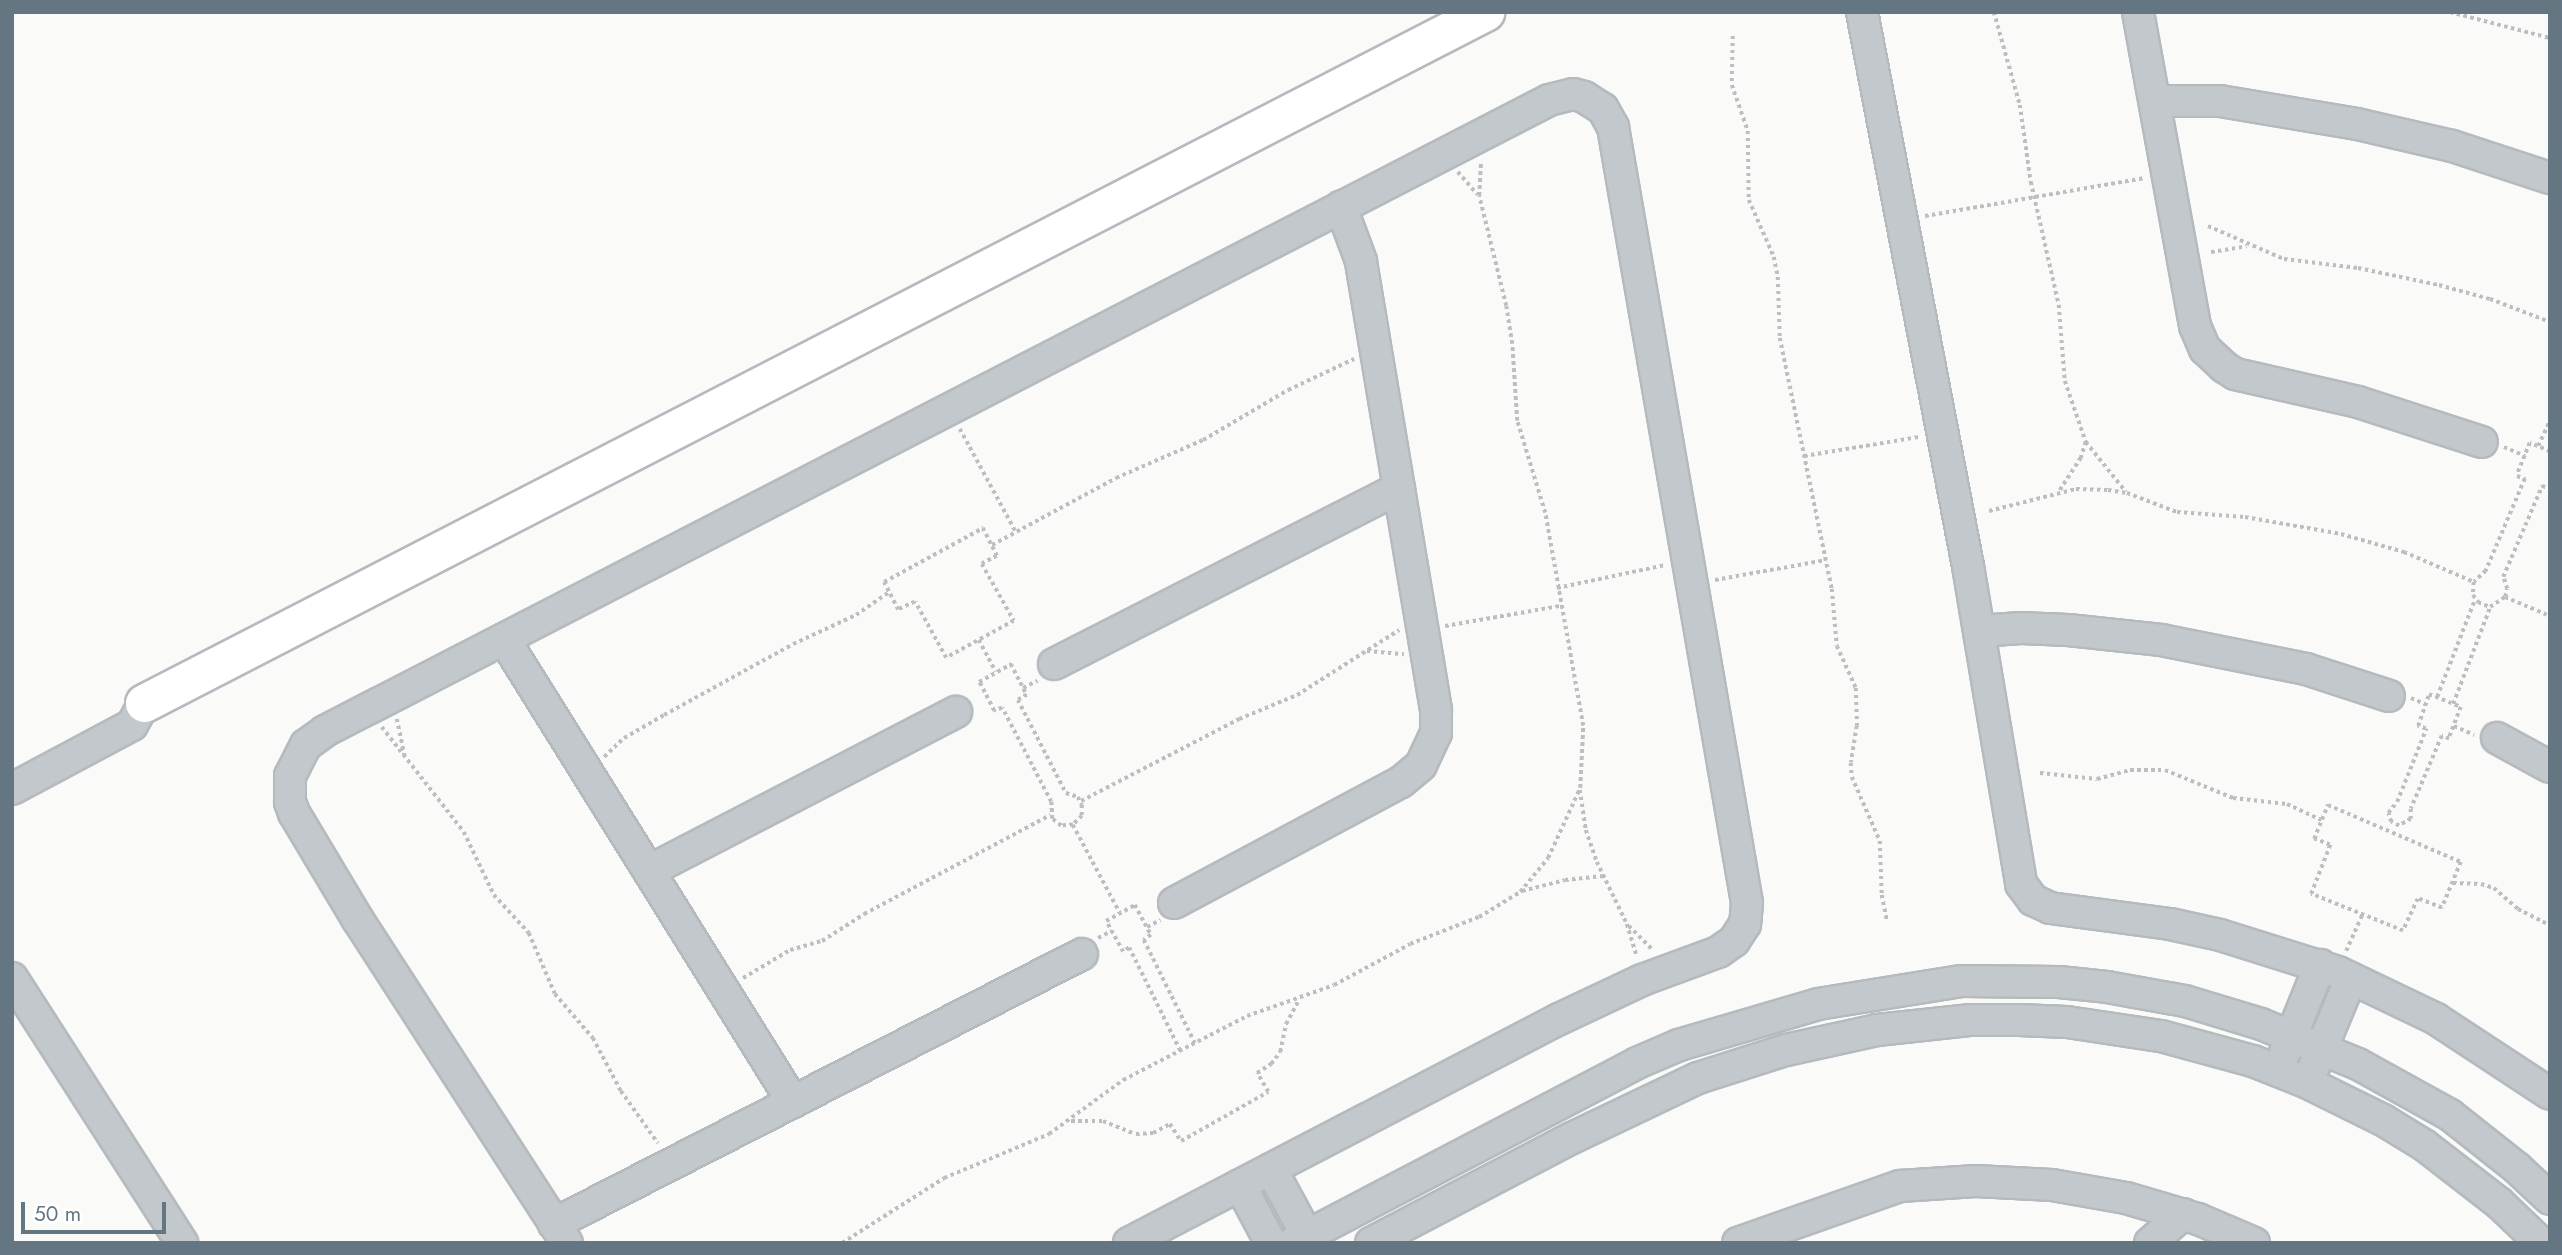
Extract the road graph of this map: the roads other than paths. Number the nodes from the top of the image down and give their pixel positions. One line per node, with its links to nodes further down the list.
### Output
1 (1485, 12): 13 (main road)
2 (1863, 12): 9 (street)
3 (2138, 12): 4 (street)
4 (2155, 101): 5 (street); 7 (street)
5 (2550, 178)
6 (1340, 207): 8 (street); 10 (street); 29 (street)
7 (2482, 442)
8 (1399, 488): 11 (street); 19 (street)
9 (1979, 631): 12 (street); 21 (street)
10 (504, 639): 18 (street); 33 (street)
11 (1054, 663)
12 (2389, 696)
13 (144, 703): 17 (street)
14 (956, 712): 18 (street)
15 (2497, 738): 16 (street)
16 (2550, 767)
17 (12, 789)
18 (649, 871): 28 (street)
19 (1174, 904)
20 (1082, 954): 28 (street)
21 (2336, 971): 23 (street); 24 (street); 27 (street)
22 (12, 978): 35 (street)
23 (2291, 1036): 24 (street); 25 (street); 34 (street)
24 (2322, 1048): 26 (street); 31 (street)
25 (2277, 1071): 26 (street); 38 (street)
26 (2308, 1083): 42 (street)
27 (2550, 1094)
28 (793, 1102): 33 (street)
29 (1271, 1169): 30 (street); 34 (street)
30 (1240, 1185): 36 (street); 37 (street)
31 (2550, 1199)
32 (2183, 1214): 39 (street); 40 (street); 41 (street)
33 (561, 1233)
34 (1304, 1240)
35 (182, 1243)
36 (1129, 1243)
37 (1271, 1243)
38 (1371, 1243)
39 (1738, 1243)
40 (2150, 1243)
41 (2254, 1243)
42 (2542, 1243)

